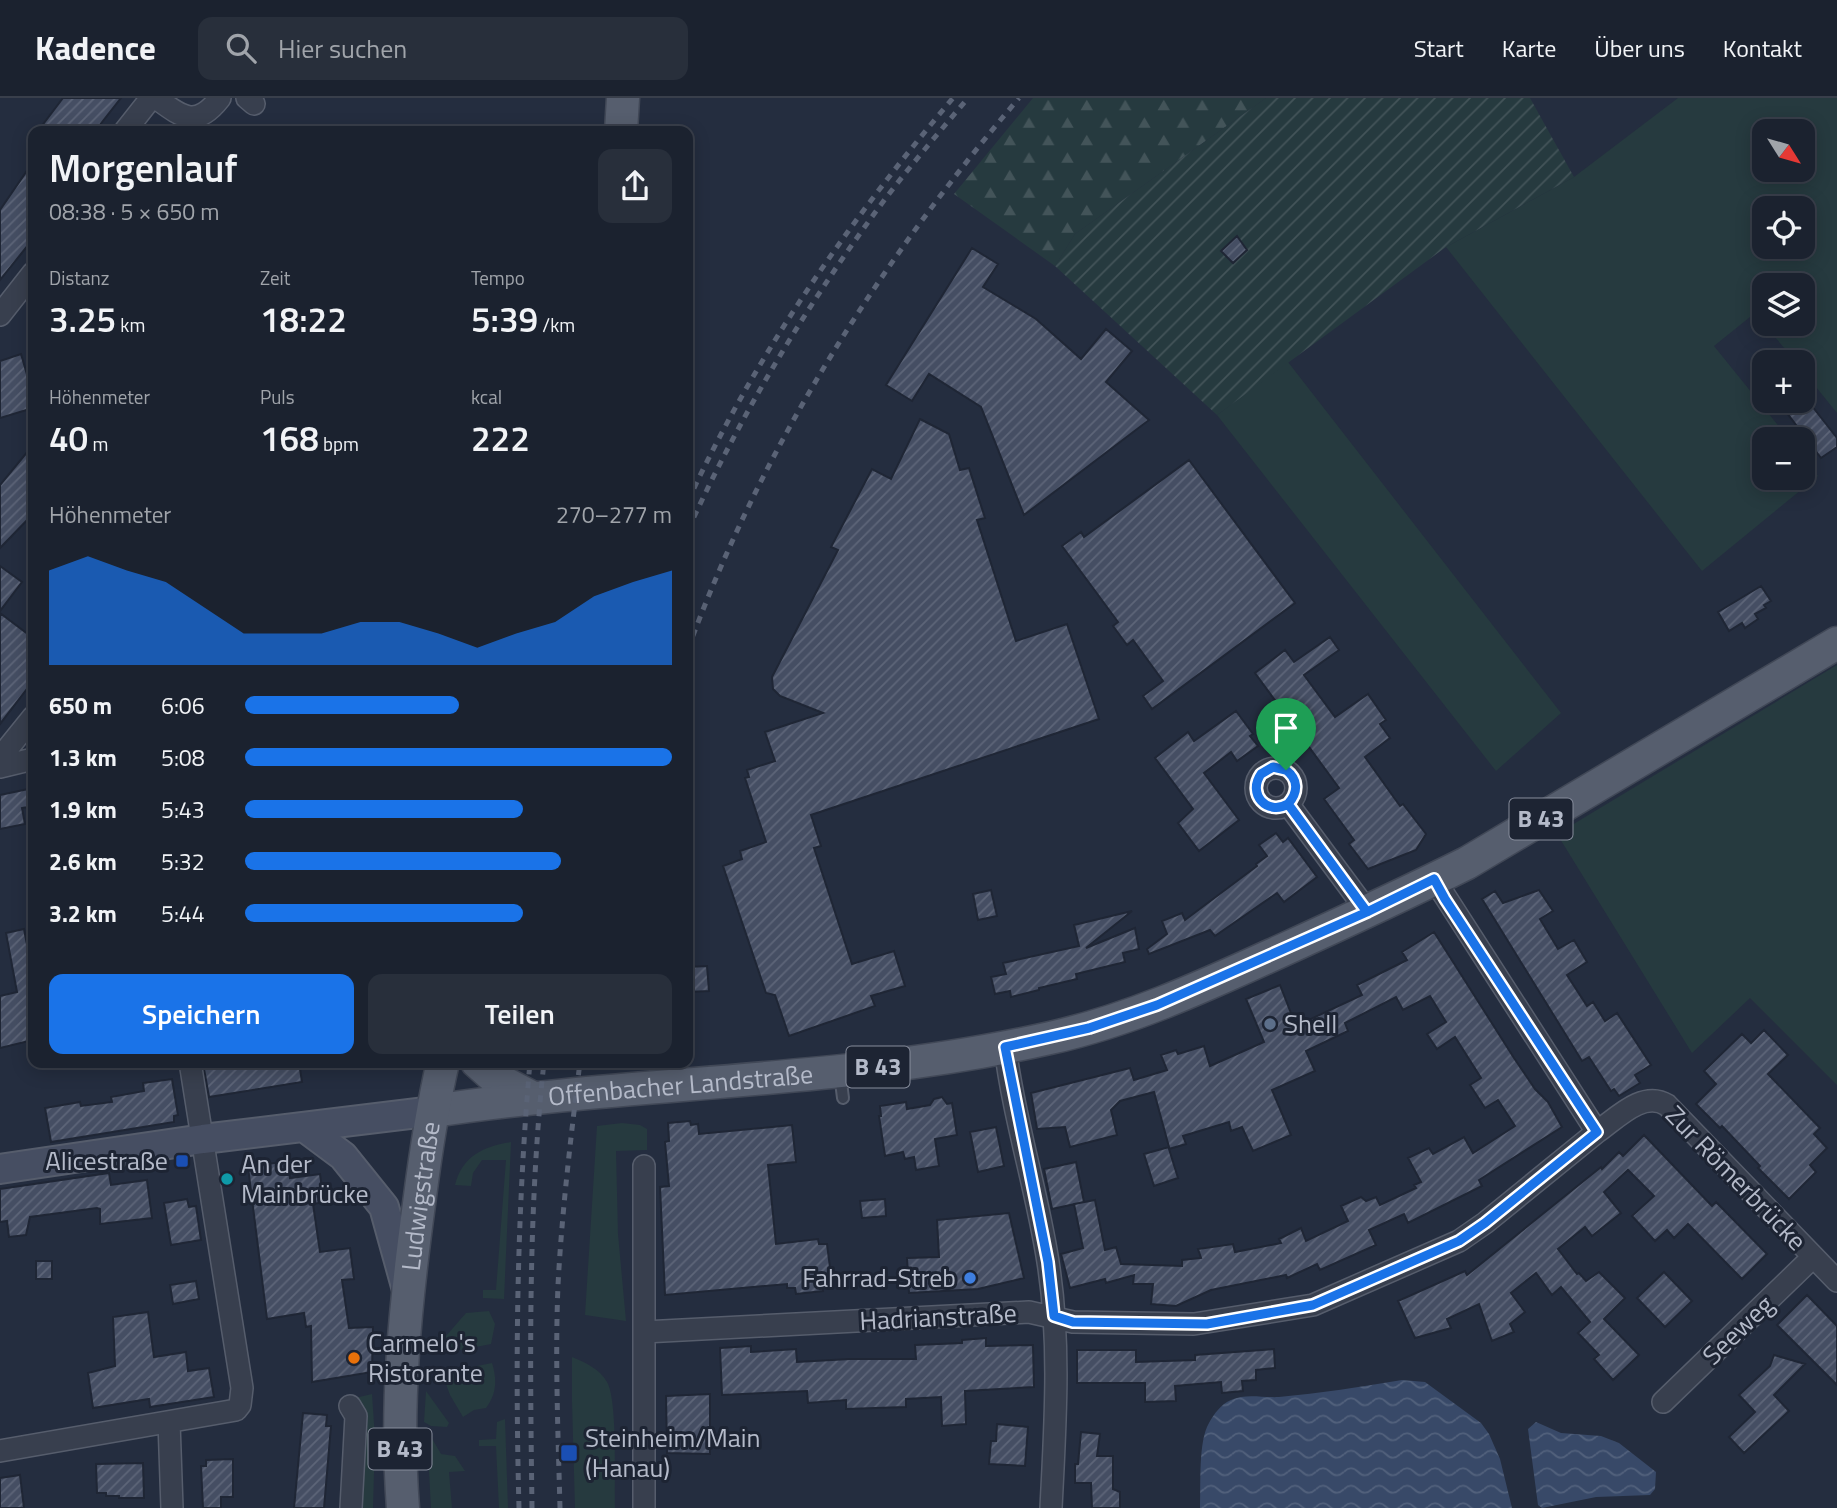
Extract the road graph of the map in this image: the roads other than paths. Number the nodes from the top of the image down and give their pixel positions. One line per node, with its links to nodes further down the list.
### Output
1 (153, 98): 2 (street); 4 (street)
2 (220, 98)
3 (623, 98): 5 (main road)
4 (129, 126)
5 (621, 126)
6 (28, 279): 7 (street)
7 (0, 315)
8 (1837, 643): 14 (main road, Offenbacher Landstraße / B 43)
9 (28, 723): 10 (street)
10 (0, 758)
11 (28, 760): 12 (street)
12 (0, 767)
13 (1288, 804): 15 (street)
14 (1434, 879): 15 (main road, Offenbacher Landstraße / B 43); 23 (street)
15 (1367, 912): 16 (main road, Offenbacher Landstraße / B 43)
16 (1005, 1047): 20 (main road, Offenbacher Landstraße / B 43); 30 (street)
17 (191, 1068): 24 (street)
18 (442, 1068): 21 (main road)
19 (484, 1068): 20 (main road)
20 (533, 1098): 21 (main road, Offenbacher Landstraße / B 43)
21 (434, 1111): 22 (main road, Ludwigstraße); 29 (main road, Ludwigstraße / B 43)
22 (304, 1127): 24 (main road, Ludwigstraße); 29 (main road)
23 (1597, 1132): 27 (street, Zur Römerbrücke); 30 (street, Hadrianstraße)
24 (203, 1139): 26 (main road, Ludwigstraße); 34 (street)
25 (644, 1166): 31 (street)
26 (0, 1169)
27 (1814, 1257): 28 (street, Zur Römerbrücke); 32 (street, Seeweg)
28 (1837, 1281)
29 (407, 1290): 38 (main road, Ludwigstraße / B 43)
30 (1054, 1316): 31 (street, Hadrianstraße); 40 (street)
31 (644, 1332): 39 (street)
32 (1662, 1402)
33 (350, 1406): 37 (street)
34 (169, 1422): 35 (street); 36 (street)
35 (0, 1451)
36 (172, 1508)
37 (351, 1508)
38 (403, 1508)
39 (644, 1508)
40 (1051, 1508)

